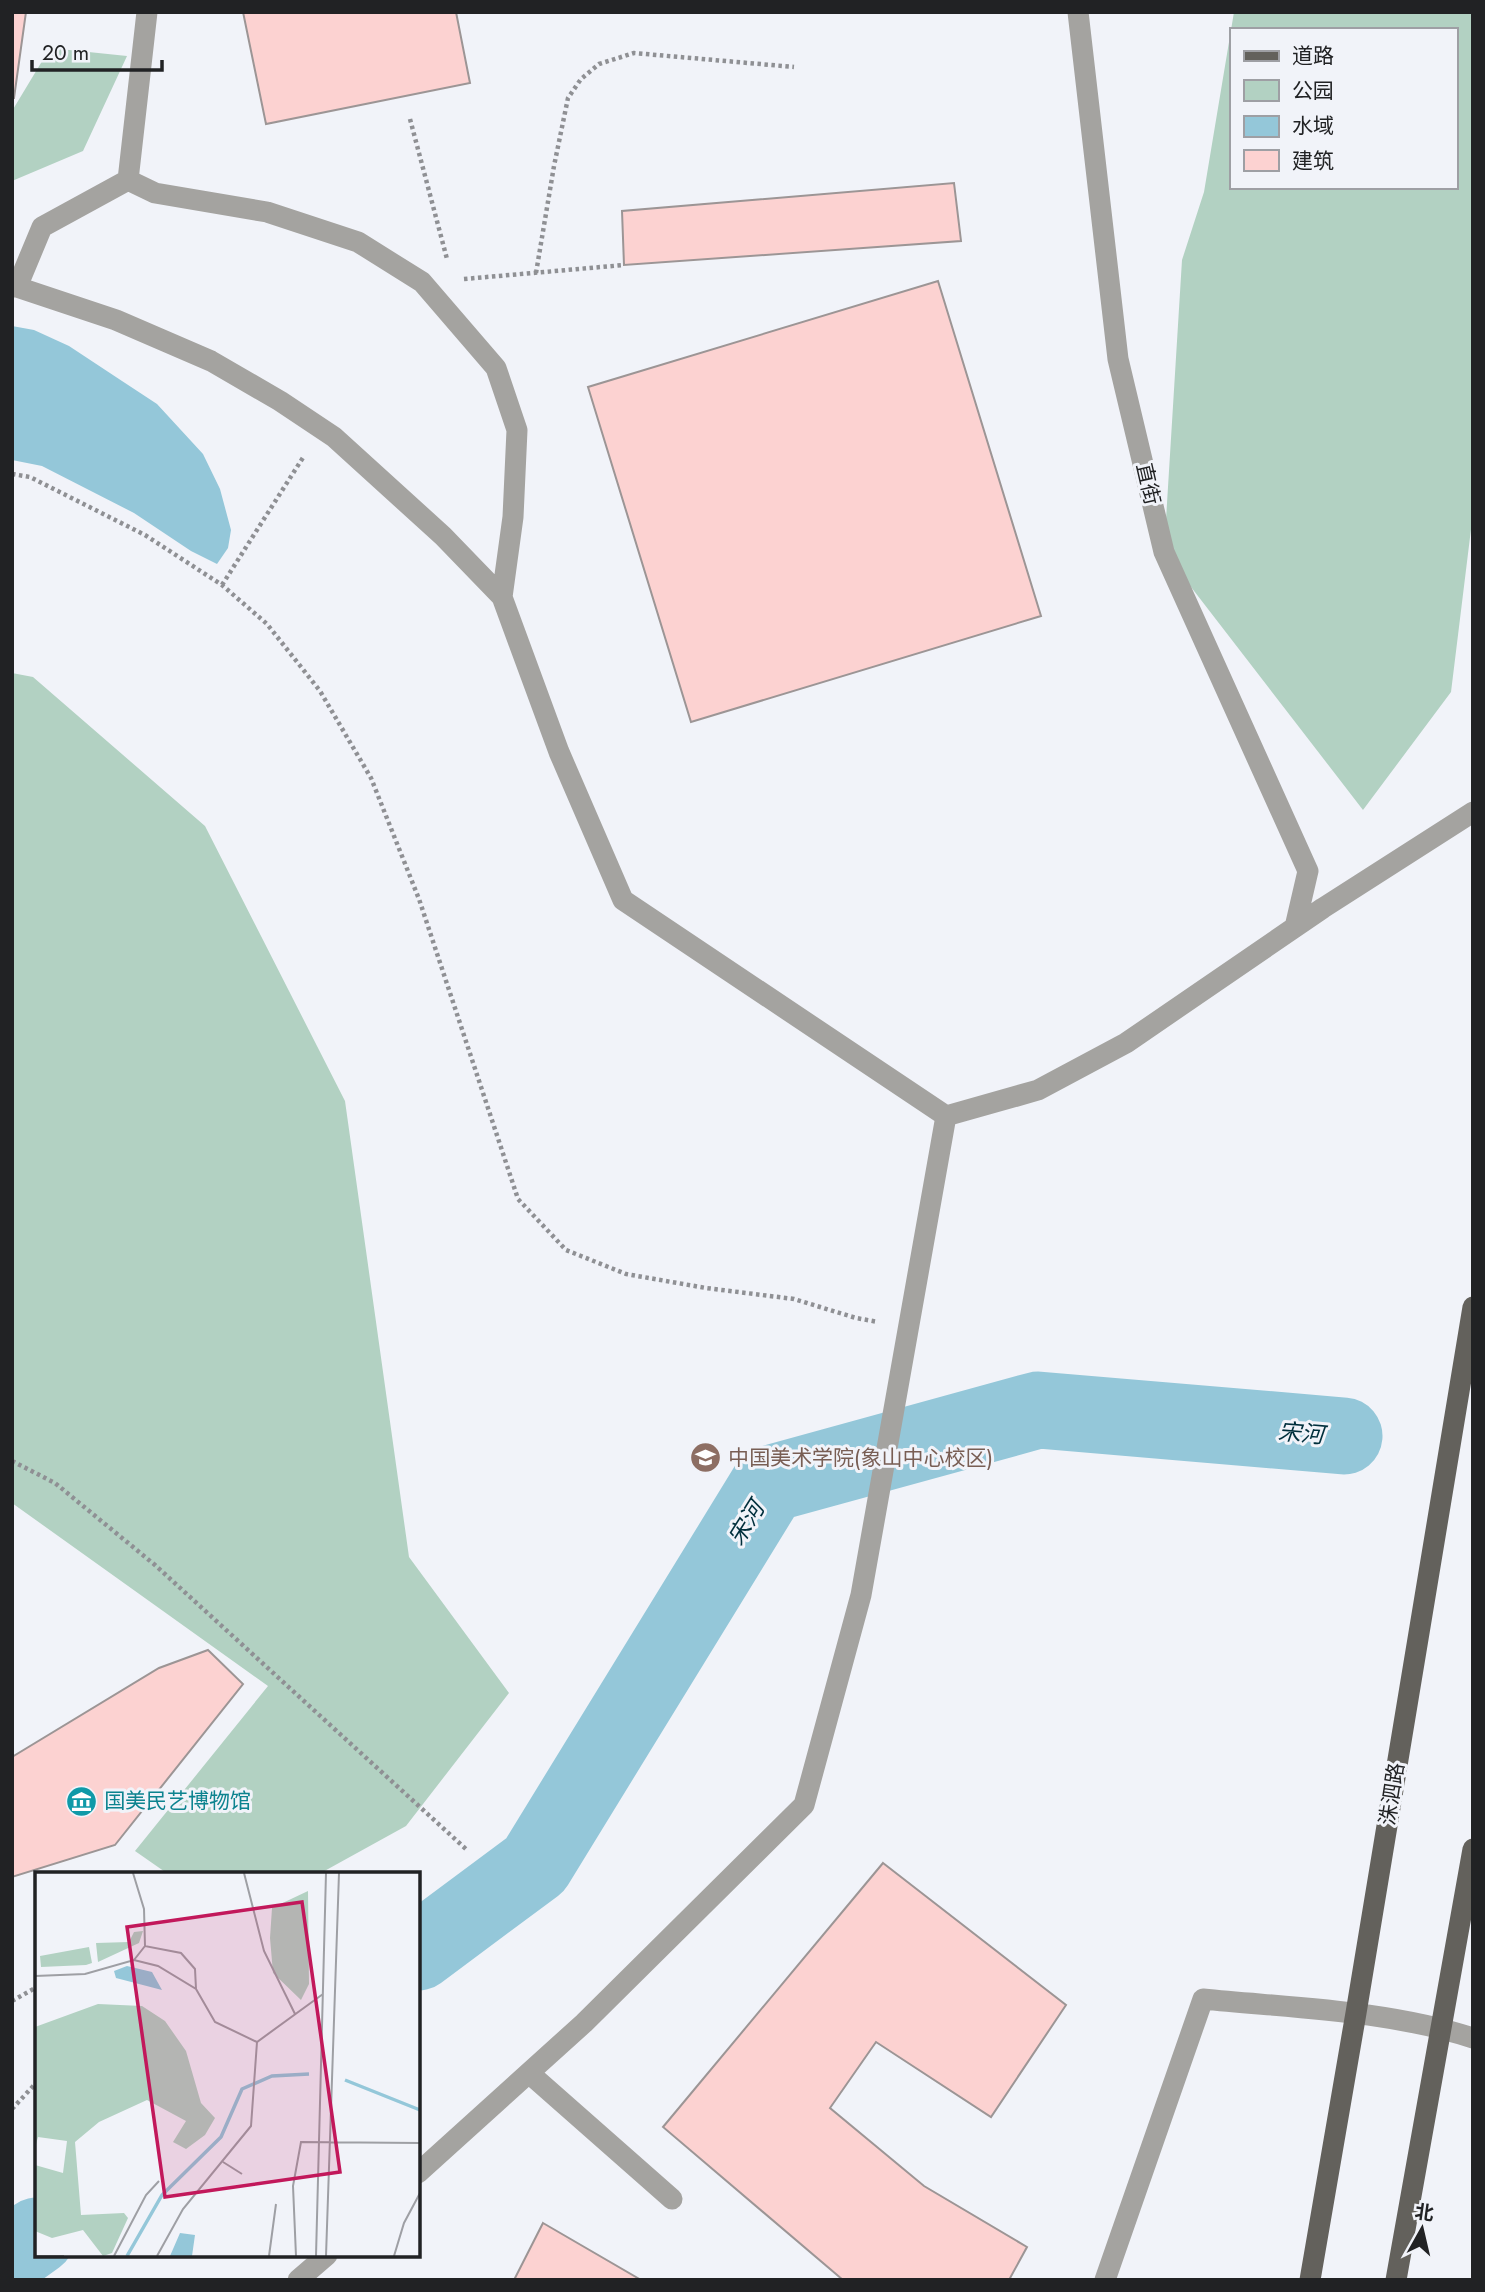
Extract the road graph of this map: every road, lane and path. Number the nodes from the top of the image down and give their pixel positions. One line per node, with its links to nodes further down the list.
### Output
1 (147, 12): 5 (street)
2 (1078, 12): 16 (street, 直街)
3 (794, 67): 7 (path)
4 (410, 119): 8 (path)
5 (128, 180): 9 (street); 10 (street)
6 (624, 265): 7 (path)
7 (536, 273): 8 (path)
8 (452, 280): 9 (path)
9 (422, 282): 14 (street)
10 (15, 287): 11 (street)
11 (321, 428): 13 (path); 14 (street)
12 (12, 474): 13 (path)
13 (222, 585): 19 (path)
14 (502, 597): 17 (street)
15 (1473, 812): 16 (street)
16 (1295, 927): 17 (street)
17 (946, 1116): 19 (street)
18 (1473, 1307): 25 (main road, 洙泗路)
19 (908, 1327): 28 (street)
20 (12, 1461): 21 (path)
21 (467, 1850)
22 (1473, 1850): 26 (main road)
23 (35, 1988): 24 (path)
24 (12, 2001)
25 (1356, 2013): 26 (street); 35 (street); 36 (main road, 洙泗路)
26 (1441, 2027): 27 (street); 37 (main road)
27 (1473, 2038)
28 (528, 2073): 31 (street); 32 (street)
29 (35, 2084): 30 (path)
30 (12, 2109)
31 (420, 2170)
32 (672, 2199)
33 (325, 2257): 34 (street)
34 (298, 2280)
35 (1105, 2280)
36 (1310, 2280)
37 (1396, 2280)

